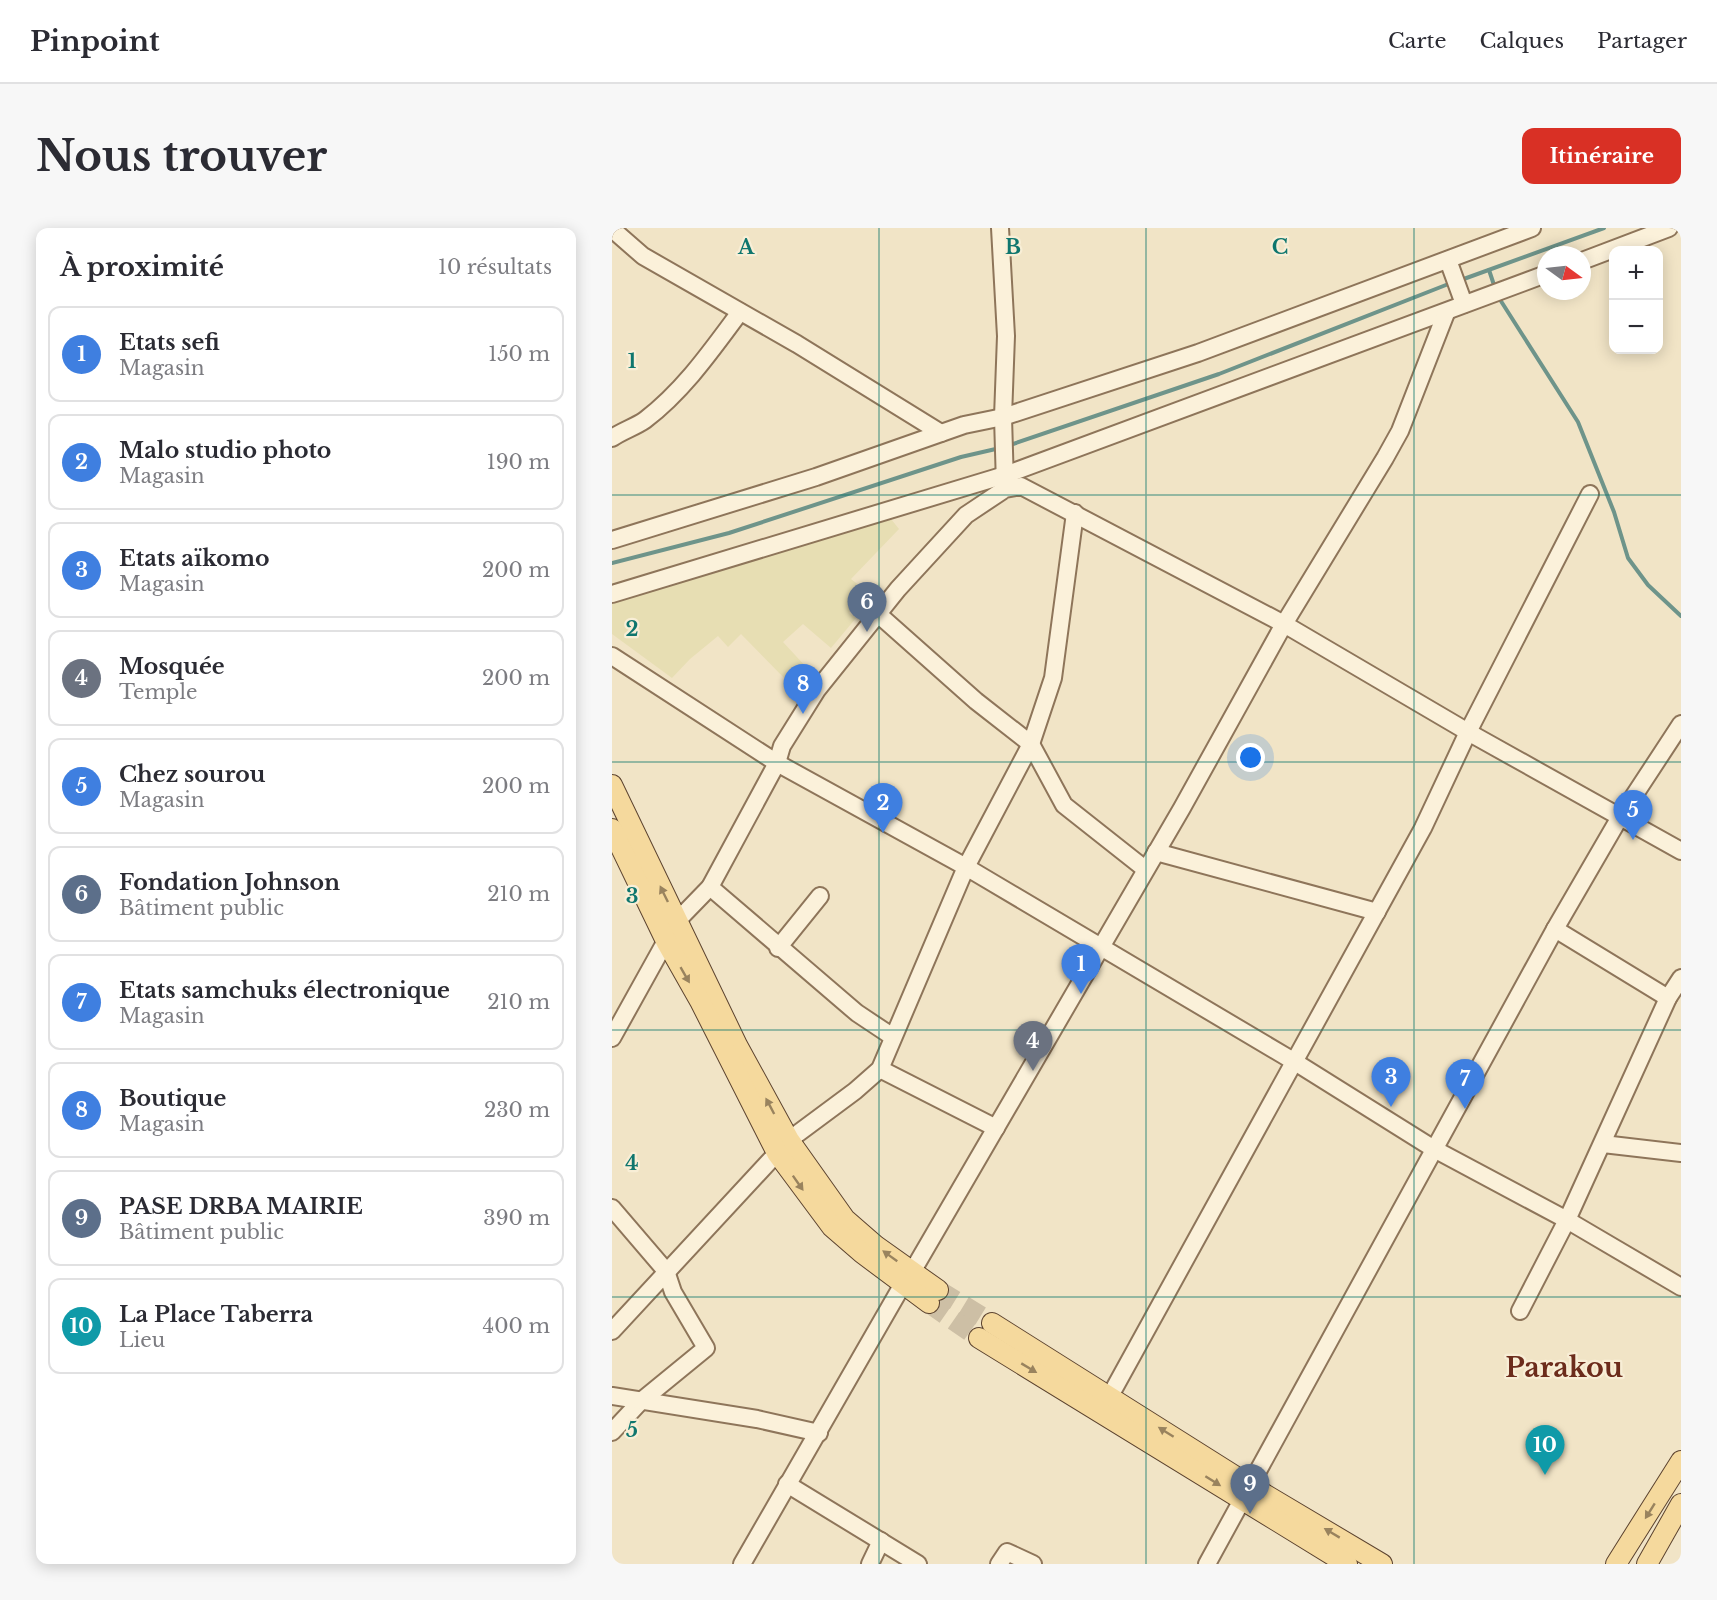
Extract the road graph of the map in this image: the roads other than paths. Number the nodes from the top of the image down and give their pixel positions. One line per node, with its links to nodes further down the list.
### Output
1 (1000, 228): 11 (street)
2 (1532, 228): 6 (street)
3 (1669, 228): 5 (street)
4 (612, 229): 9 (street)
5 (1591, 258)
6 (1450, 267): 8 (street); 11 (street)
7 (1537, 278): 8 (street)
8 (1462, 299): 10 (street)
9 (740, 312): 12 (street); 13 (street)
10 (1446, 313): 14 (street); 20 (street)
11 (1003, 417): 12 (street); 14 (street)
12 (941, 433): 17 (street)
13 (612, 438)
14 (1005, 474): 16 (street); 18 (street); 19 (street)
15 (1590, 494): 23 (street)
16 (1075, 513): 20 (street); 24 (street)
17 (612, 540)
18 (612, 594)
19 (878, 614): 24 (street); 25 (street)
20 (1284, 624): 23 (street); 30 (street)
21 (612, 656): 25 (street)
22 (1681, 724): 27 (street)
23 (1468, 732): 27 (street); 35 (street)
24 (1031, 744): 31 (street); 32 (street)
25 (777, 763): 31 (street); 33 (street)
26 (612, 785): 36 (main road, one-way to 26)
27 (1620, 818): 29 (street); 37 (street)
28 (612, 829): 38 (main road)
29 (1681, 851)
30 (1156, 852): 32 (street); 35 (street)
31 (966, 867): 39 (street); 43 (street)
32 (1145, 869): 39 (street)
33 (710, 887): 36 (street); 40 (street)
34 (820, 896): 40 (street)
35 (1377, 912): 45 (street)
36 (677, 921): 38 (street); 49 (main road, one-way to 36)
37 (1555, 929): 42 (street); 50 (street)
38 (666, 941): 44 (street); 49 (main road, one-way to 49)
39 (1102, 947): 45 (street); 47 (street)
40 (778, 948): 43 (street)
41 (1681, 978): 42 (street)
42 (1668, 998): 48 (street)
43 (892, 1037): 46 (street)
44 (612, 1038)
45 (1295, 1062): 50 (street); 61 (street)
46 (880, 1069): 47 (street); 49 (street)
47 (996, 1128): 55 (street)
48 (1603, 1144): 51 (street); 53 (street)
49 (783, 1147): 54 (street); 55 (main road)
50 (1434, 1149): 53 (street); 67 (street)
51 (1681, 1153)
52 (612, 1208): 54 (street)
53 (1567, 1221): 56 (street); 58 (street)
54 (666, 1271): 59 (street); 62 (street)
55 (907, 1278): 57 (main road); 64 (street)
56 (1681, 1287)
57 (934, 1297)
58 (1520, 1311)
59 (612, 1331)
60 (612, 1396): 62 (street)
61 (1110, 1396): 67 (main road, one-way to 61); 67 (main road, one-way to 67)
62 (640, 1402): 63 (street); 64 (street)
63 (612, 1432)
64 (819, 1433): 66 (street)
65 (1681, 1461): 78 (main road, one-way to 78)
66 (787, 1484): 69 (street); 70 (street)
67 (1245, 1492): 75 (street); 76 (main road); 77 (main road, one-way to 67)
68 (1681, 1504): 79 (main road)
69 (881, 1541): 71 (street); 72 (street)
70 (742, 1564)
71 (870, 1564)
72 (918, 1564)
73 (999, 1564): 74 (street)
74 (1033, 1564)
75 (1207, 1564)
76 (1347, 1564)
77 (1382, 1564)
78 (1616, 1564)
79 (1647, 1564)

